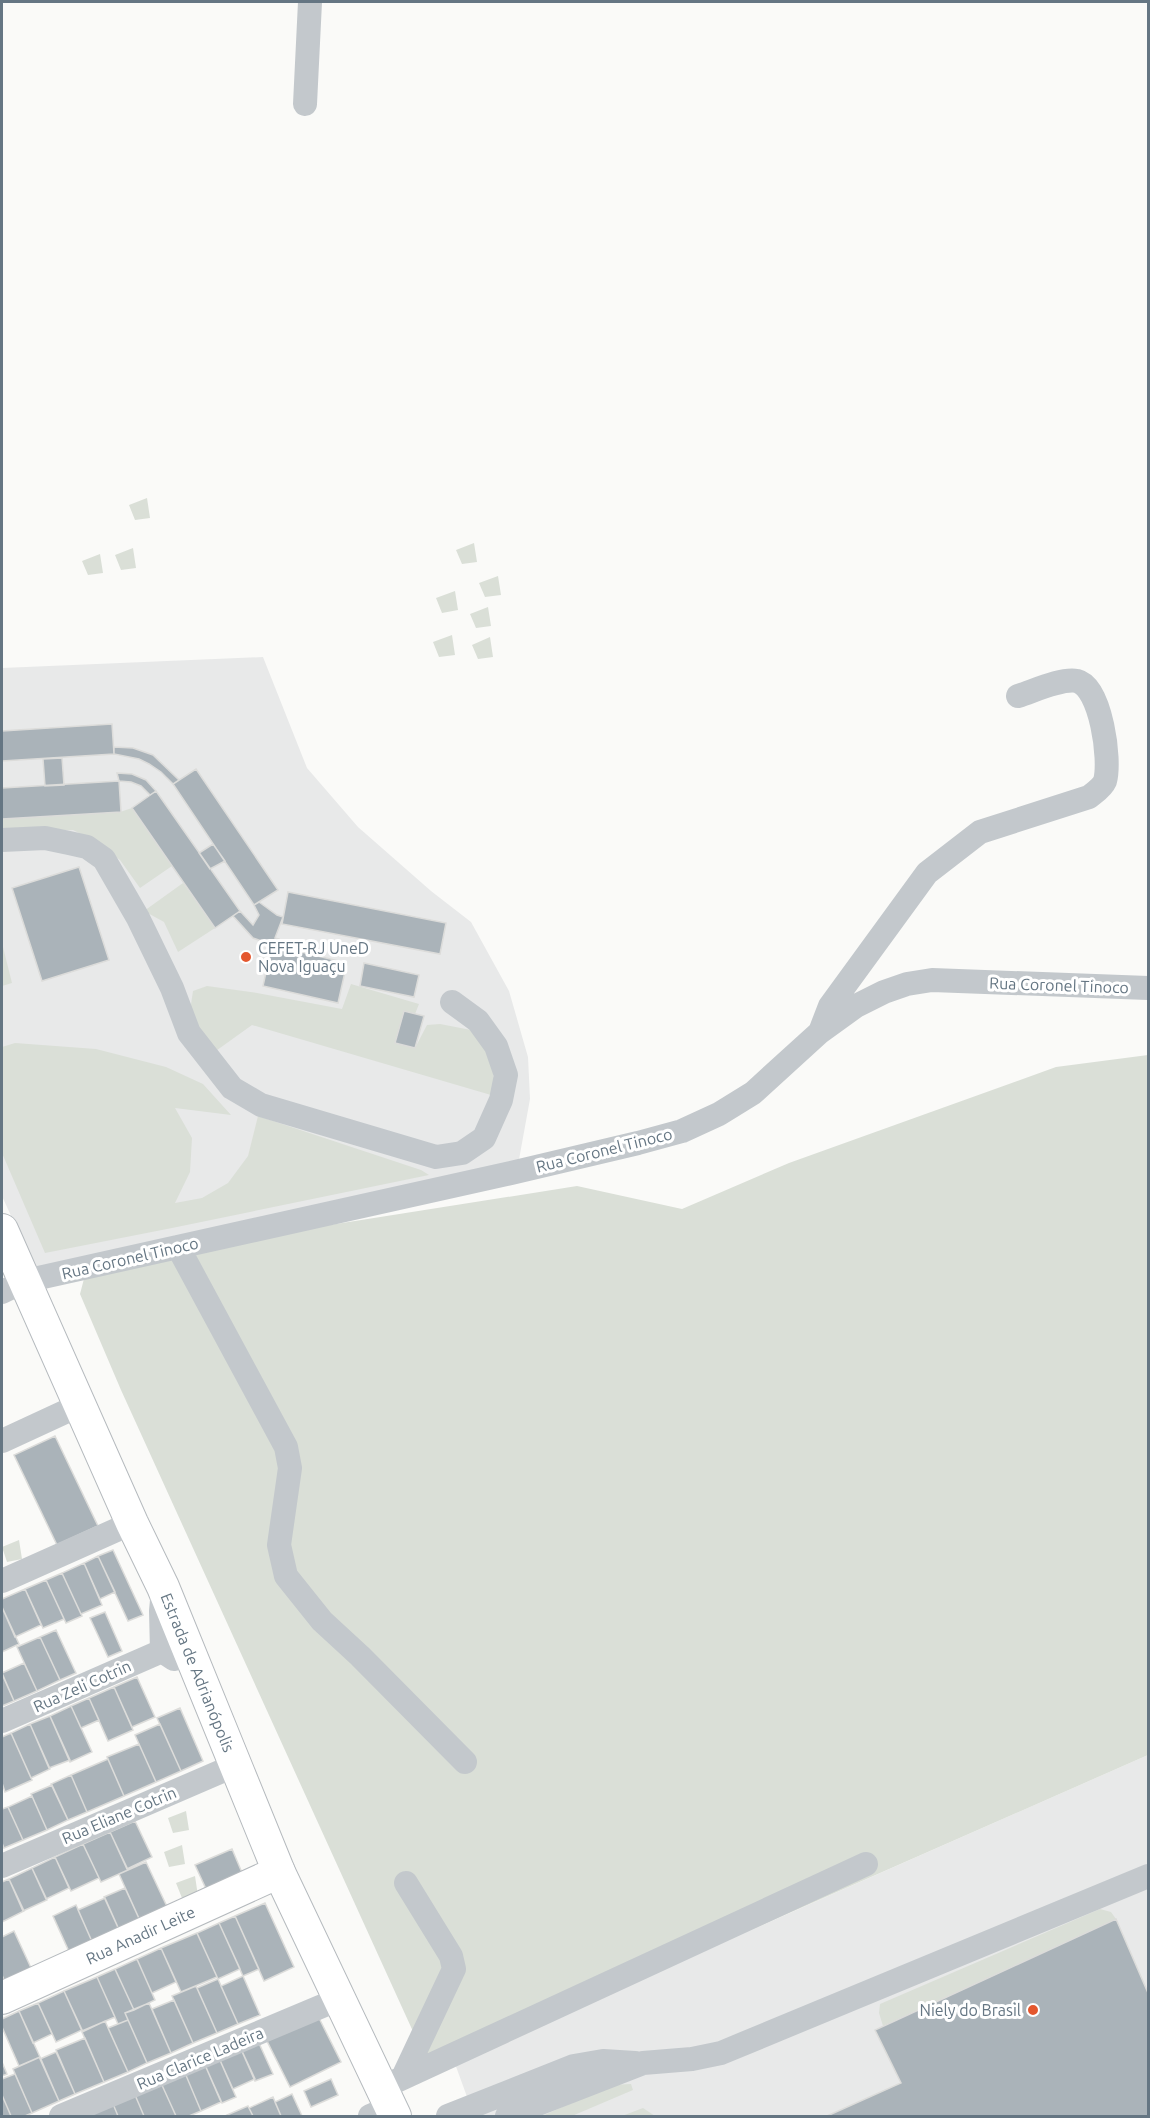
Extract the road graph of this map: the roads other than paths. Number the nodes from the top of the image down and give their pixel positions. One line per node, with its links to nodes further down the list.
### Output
1 (310, 2): 2 (street)
2 (305, 104)
3 (1018, 696): 7 (street)
4 (2, 840): 6 (street)
5 (1149, 988): 7 (street, Rua Coronel Tinoco)
6 (452, 1002)
7 (820, 1032): 9 (street, Rua Coronel Tinoco)
8 (2, 1230): 10 (main road, Estrada de Adrianópolis)
9 (178, 1247): 10 (street, Rua Coronel Tinoco); 19 (street)
10 (13, 1286): 11 (main road, Estrada de Adrianópolis)
11 (80, 1405): 12 (street); 13 (main road, Estrada de Adrianópolis)
12 (2, 1441)
13 (132, 1523): 14 (street); 15 (main road, Estrada de Adrianópolis)
14 (2, 1581)
15 (163, 1587): 16 (street); 17 (main road, Estrada de Adrianópolis)
16 (162, 1650): 17 (street); 18 (street, Rua Zeli Cotrin)
17 (199, 1675): 20 (main road, Estrada de Adrianópolis)
18 (2, 1721)
19 (465, 1762)
20 (236, 1765): 22 (street, Rua Eliane Cotrin); 23 (main road, Estrada de Adrianópolis)
21 (866, 1864): 29 (street)
22 (2, 1866)
23 (279, 1872): 26 (main road, Rua Anadir Leite); 27 (main road, Estrada de Adrianópolis)
24 (1149, 1876): 28 (street)
25 (406, 1882): 29 (street)
26 (2, 1998)
27 (339, 1999): 29 (main road, Estrada de Adrianópolis); 30 (street, Rua Clarice Ladeira)
28 (643, 2063): 31 (street); 32 (street)
29 (388, 2101)
30 (61, 2116)
31 (448, 2116)
32 (507, 2116)

